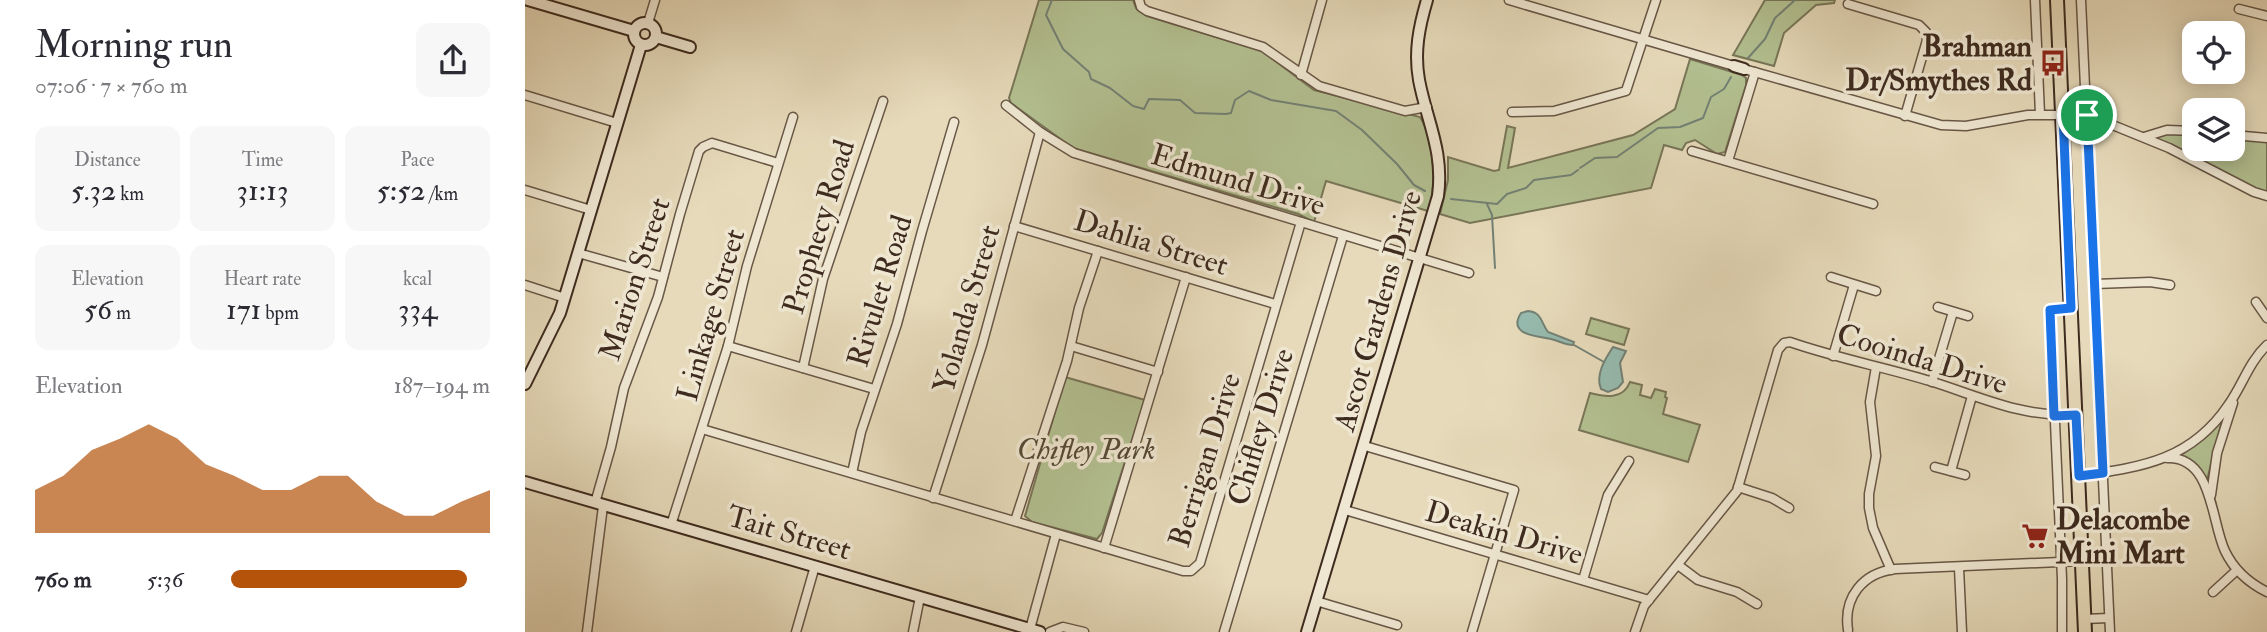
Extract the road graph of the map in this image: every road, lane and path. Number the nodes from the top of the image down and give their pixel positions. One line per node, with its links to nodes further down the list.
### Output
1 (528, 0): 11 (street)
2 (655, 0): 15 (street)
3 (1139, 0): 22 (street)
4 (1322, 0): 22 (street)
5 (1427, 0): 26 (street, Ascot Gardens Drive)
6 (1509, 0): 18 (street)
7 (1656, 0): 18 (street)
8 (2035, 0): 28 (street)
9 (2057, 0): 29 (main road)
10 (2081, 0): 30 (street)
11 (557, 4): 16 (street)
12 (1848, 4): 31 (street)
13 (2239, 9): 14 (street)
14 (2267, 16)
15 (648, 23): 16 (street); 17 (street)
16 (634, 31): 19 (street)
17 (656, 37): 19 (street); 20 (street)
18 (1644, 39): 21 (street); 27 (street)
19 (641, 45): 34 (street)
20 (690, 47)
21 (1744, 69): 31 (street); 41 (street)
22 (1301, 75): 26 (street)
23 (525, 95): 34 (street)
24 (883, 101): 75 (street, Prophecy Road)
25 (1006, 105): 36 (street, Edmund Drive)
26 (1427, 107): 52 (street, Ascot Gardens Drive)
27 (1512, 112)
28 (2040, 114): 29 (street); 31 (street)
29 (2063, 114): 30 (street); 66 (main road)
30 (2087, 115): 38 (street); 57 (street)
31 (1905, 116)
32 (793, 117): 42 (street, Linkage Street)
33 (954, 122): 80 (street, Rivulet Road)
34 (617, 123): 46 (street)
35 (2182, 131): 38 (street)
36 (1040, 132): 47 (street, Edmund Drive); 48 (street, Yolanda Street)
37 (2245, 136): 39 (street)
38 (2144, 137): 44 (street)
39 (2267, 138)
40 (1692, 151): 41 (street)
41 (1728, 161): 45 (street)
42 (778, 163): 56 (street, Marion Street); 71 (street, Linkage Street)
43 (525, 190): 46 (street)
44 (2267, 195)
45 (1873, 204)
46 (591, 210): 51 (street)
47 (1301, 222): 49 (street, Edmund Drive); 64 (street, Berrigan Drive)
48 (1014, 226): 50 (street, Dahlia Street); 96 (street, Yolanda Street)
49 (1343, 236): 52 (street, Edmund Drive); 130 (street, Chifley Drive)
50 (1098, 251): 54 (street, Dahlia Street); 72 (street)
51 (578, 253): 56 (street); 62 (street)
52 (1420, 259): 53 (street, Edmund Drive); 85 (street, Ascot Gardens Drive)
53 (1469, 273)
54 (1187, 277): 64 (street, Dahlia Street); 76 (street)
55 (1831, 277): 59 (street)
56 (663, 278): 97 (street, Marion Street)
57 (2095, 284): 60 (street); 91 (street)
58 (525, 285): 62 (street)
59 (1854, 285): 61 (street); 73 (street)
60 (2169, 285)
61 (1876, 291)
62 (565, 298): 77 (street)
63 (2256, 302): 69 (street)
64 (1275, 304): 104 (street, Berrigan Drive)
65 (1938, 307): 67 (street)
66 (2071, 308): 82 (main road); 83 (street)
67 (1953, 312): 68 (street); 78 (street)
68 (1968, 316)
69 (2267, 318)
70 (2267, 345): 79 (street)
71 (728, 346): 75 (street); 84 (street, Linkage Street)
72 (1070, 346): 76 (street); 101 (street)
73 (1832, 356): 74 (street, Cooinda Drive); 95 (street, Cooinda Drive)
74 (1876, 366): 78 (street, Cooinda Drive); 111 (street)
75 (803, 368): 80 (street)
76 (1158, 372): 104 (street)
77 (526, 382)
78 (1932, 382): 81 (street, Cooinda Drive)
79 (2239, 387): 86 (street); 99 (street)
80 (874, 389): 90 (street, Rivulet Road)
81 (1972, 396): 83 (street, Cooinda Drive); 89 (street)
82 (2076, 415): 83 (street, Cooinda Drive); 93 (main road)
83 (2054, 416): 107 (street)
84 (702, 429): 90 (street, Berrigan Drive); 102 (street, Linkage Street)
85 (1364, 446): 100 (street, Ascot Gardens Drive); 105 (street)
86 (2165, 459): 91 (street); 99 (street)
87 (1629, 461): 113 (street)
88 (1935, 467): 89 (street)
89 (1951, 471): 92 (street)
90 (852, 473): 96 (street, Berrigan Drive)
91 (2103, 473): 93 (street); 120 (street)
92 (1965, 475)
93 (2079, 476): 106 (main road)
94 (525, 482): 97 (street, Tait Street)
95 (1738, 487): 98 (street); 108 (street)
96 (933, 498): 101 (street, Berrigan Drive)
97 (599, 504): 102 (street, Tait Street); 125 (street, Marion Street)
98 (1789, 508)
99 (2213, 508): 112 (street)
100 (1345, 510): 105 (street, Deakin Drive); 118 (street, Ascot Gardens Drive)
101 (1015, 521): 103 (street, Berrigan Drive)
102 (671, 524): 109 (street, Tait Street)
103 (1056, 534): 104 (street, Berrigan Drive); 123 (street)
104 (1104, 548)
105 (1495, 555): 113 (street, Deakin Drive); 132 (street)
106 (2082, 561): 107 (street); 122 (main road)
107 (2061, 563): 110 (street); 135 (street)
108 (1678, 565): 117 (street); 119 (street)
109 (815, 566): 116 (street, Tait Street); 126 (street)
110 (1959, 568): 111 (street); 134 (street)
111 (1891, 570): 124 (street)
112 (2237, 570): 114 (street); 115 (street)
113 (1583, 580): 117 (street, Deakin Drive)
114 (2213, 592)
115 (2267, 592)
116 (920, 597): 123 (street, Tait Street); 127 (street)
117 (1649, 600): 133 (street)
118 (1316, 601): 121 (street); 131 (street, Ascot Gardens Drive)
119 (1757, 604)
120 (2109, 618): 122 (street); 136 (street)
121 (1397, 625)
122 (2085, 626)
123 (1035, 630)
124 (1848, 630)
125 (587, 632)
126 (796, 632)
127 (913, 632)
128 (1050, 632): 129 (street)
129 (1084, 632)
130 (1224, 632)
131 (1307, 632)
132 (1472, 632)
133 (1635, 632)
134 (1962, 632)
135 (2062, 632)
136 (2110, 632)

